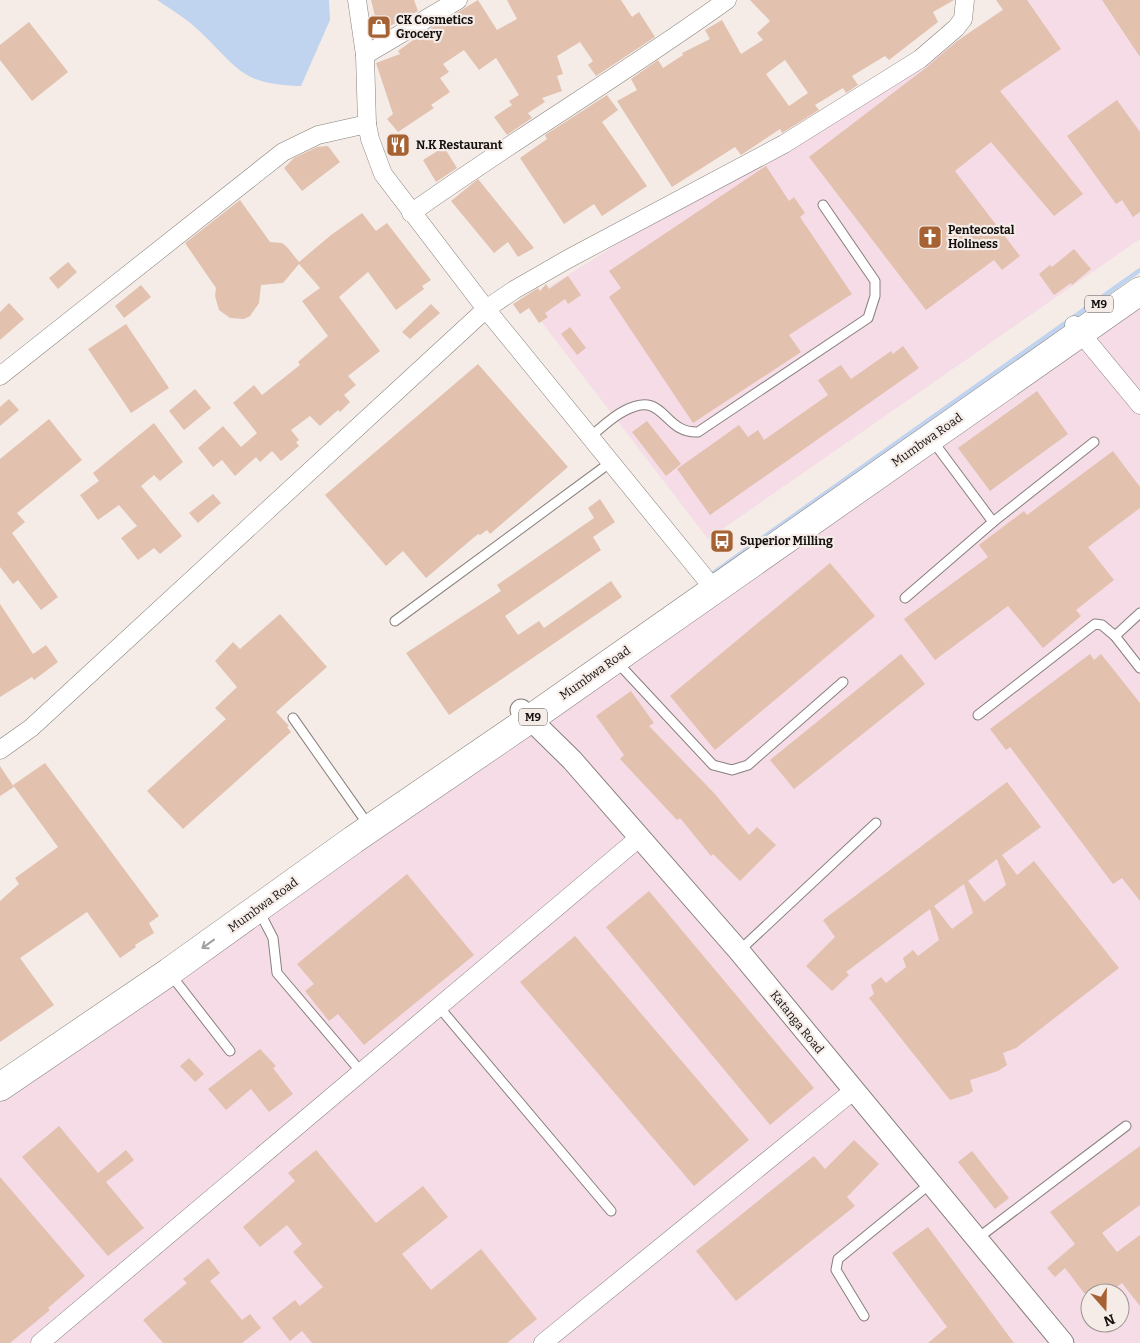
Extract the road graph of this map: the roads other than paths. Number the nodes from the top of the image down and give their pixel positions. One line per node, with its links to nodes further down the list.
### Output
1 (357, 0): 5 (street)
2 (458, 0): 5 (street)
3 (727, 0): 8 (street)
4 (965, 0): 11 (street)
5 (365, 55): 6 (street)
6 (367, 124): 8 (street); 13 (street)
7 (823, 205): 15 (lane)
8 (411, 213): 11 (street)
9 (1140, 274): 12 (main road, Mumbwa Road / M9)
10 (1140, 290): 12 (main road, Mumbwa Road / M9)
11 (486, 309): 15 (street); 31 (street)
12 (1076, 328): 14 (street); 16 (main road, Mumbwa Road / M9); 20 (main road, Mumbwa Road / M9)
13 (0, 376)
14 (1138, 398)
15 (590, 437): 18 (street)
16 (930, 438): 19 (lane); 20 (main road, Mumbwa Road / M9)
17 (1094, 442): 19 (lane)
18 (610, 462): 20 (street); 23 (lane)
19 (993, 522): 21 (lane)
20 (710, 583): 25 (main road, Mumbwa Road / M9); 28 (main road, Mumbwa Road / M9)
21 (905, 598)
22 (1140, 613): 24 (lane)
23 (395, 620)
24 (1115, 636): 26 (lane); 29 (lane)
25 (614, 660): 27 (lane); 28 (main road, Mumbwa Road / M9)
26 (1140, 668)
27 (843, 682)
28 (526, 714): 32 (main road, Mumbwa Road / M9); 34 (street, Katanga Road); 35 (main road, Mumbwa Road / M9)
29 (978, 715)
30 (292, 718): 32 (lane)
31 (0, 750)
32 (362, 816): 40 (main road, Mumbwa Road / M9)
33 (876, 823): 36 (lane)
34 (640, 837): 36 (street, Katanga Road); 38 (street)
35 (258, 909): 37 (main road, Mumbwa Road / M9, one-way to 37); 41 (lane)
36 (739, 952): 43 (street, Katanga Road)
37 (169, 972): 39 (lane); 42 (main road, Mumbwa Road / M9)
38 (440, 1008): 41 (street); 46 (lane)
39 (230, 1051)
40 (0, 1068)
41 (362, 1073): 49 (street)
42 (0, 1087)
43 (853, 1091): 45 (street, Katanga Road); 50 (street)
44 (1126, 1126): 47 (lane)
45 (932, 1182): 47 (street, Katanga Road); 48 (lane)
46 (611, 1211)
47 (978, 1238): 51 (street, Katanga Road)
48 (864, 1316)
49 (40, 1343)
50 (544, 1343)
51 (1062, 1343)

